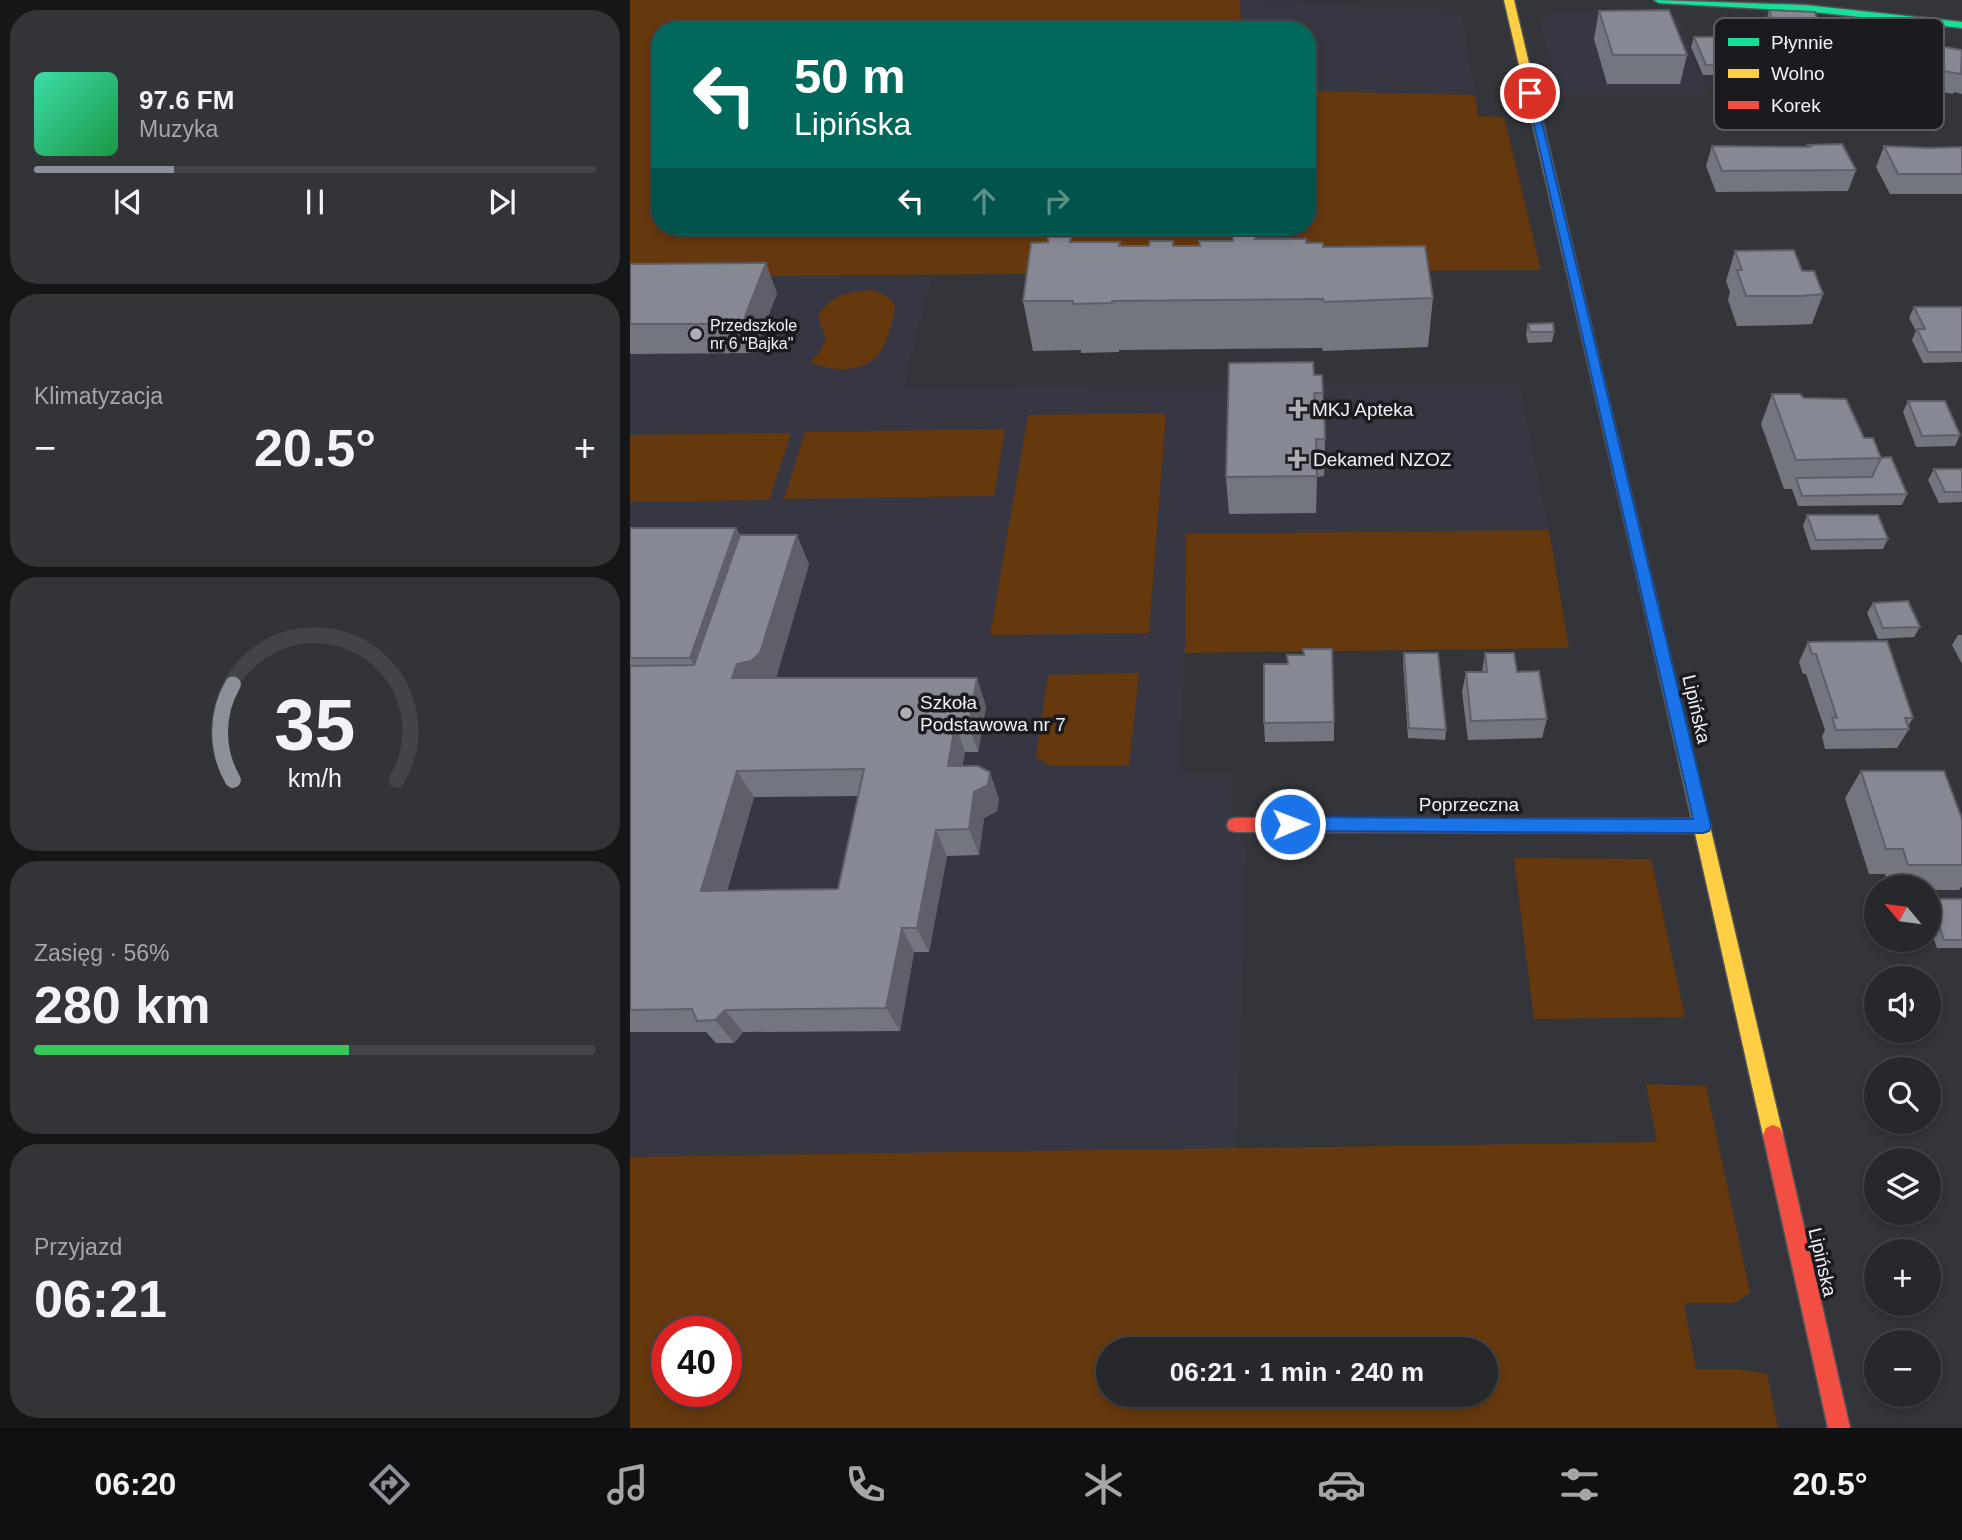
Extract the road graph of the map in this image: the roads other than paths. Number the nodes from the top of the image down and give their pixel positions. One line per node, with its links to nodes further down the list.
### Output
1 (1509, 0): 7 (street, Lipińska)
2 (1659, 0): 3 (street)
3 (1903, 18)
4 (1944, 22): 5 (street)
5 (1962, 24)
6 (1235, 825): 7 (street, Poprzeczna)
7 (1703, 826): 8 (street, Lipińska)
8 (1839, 1428)

